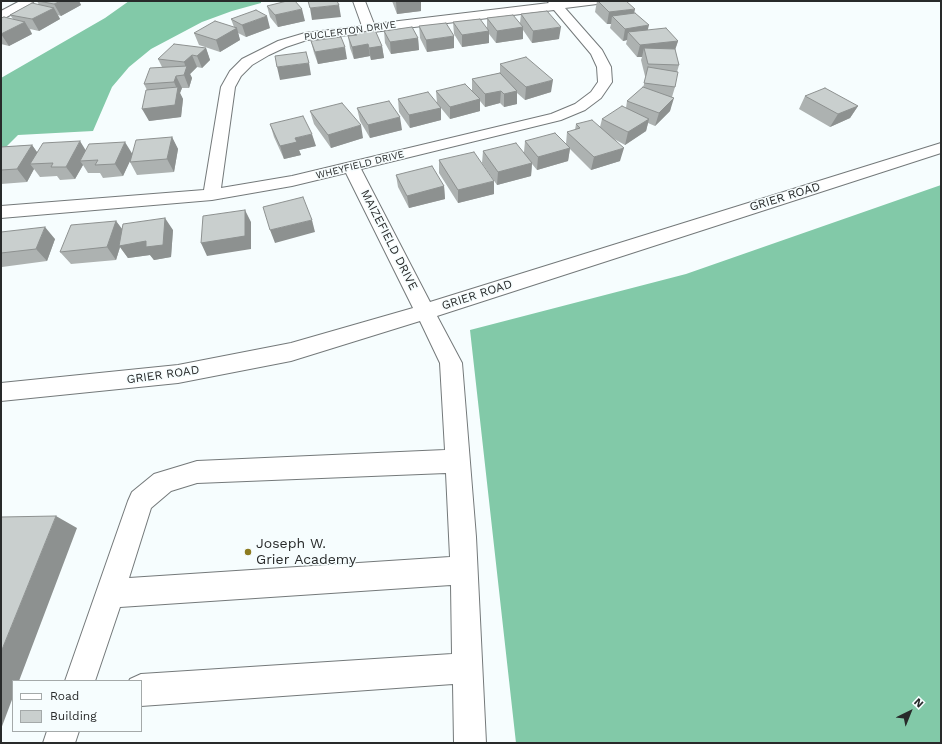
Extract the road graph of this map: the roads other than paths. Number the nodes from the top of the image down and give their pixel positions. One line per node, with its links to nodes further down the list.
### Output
1 (28, 1): 5 (street)
2 (360, 1): 6 (street)
3 (597, 1): 4 (street, PUCLERTON DRIVE)
4 (555, 3): 6 (street, PUCLERTON DRIVE); 8 (street, WHEYFIELD DRIVE)
5 (1, 16)
6 (369, 28): 9 (street, PUCLERTON DRIVE)
7 (941, 148): 11 (street, GRIER ROAD)
8 (352, 168): 9 (street, WHEYFIELD DRIVE); 11 (street, MAIZEFIELD DRIVE)
9 (212, 194): 10 (street, WHEYFIELD DRIVE)
10 (1, 212)
11 (425, 312): 12 (street, GRIER ROAD); 13 (street, MAIZEFIELD DRIVE)
12 (1, 392)
13 (458, 460): 14 (street, MAIZEFIELD DRIVE); 15 (street)
14 (464, 570): 15 (street); 16 (street, MAIZEFIELD DRIVE)
15 (110, 593): 17 (street)
16 (468, 668): 18 (street); 21 (street, MAIZEFIELD DRIVE)
17 (80, 680)
18 (142, 690)
19 (63, 732): 20 (street)
20 (59, 743)
21 (470, 743)

